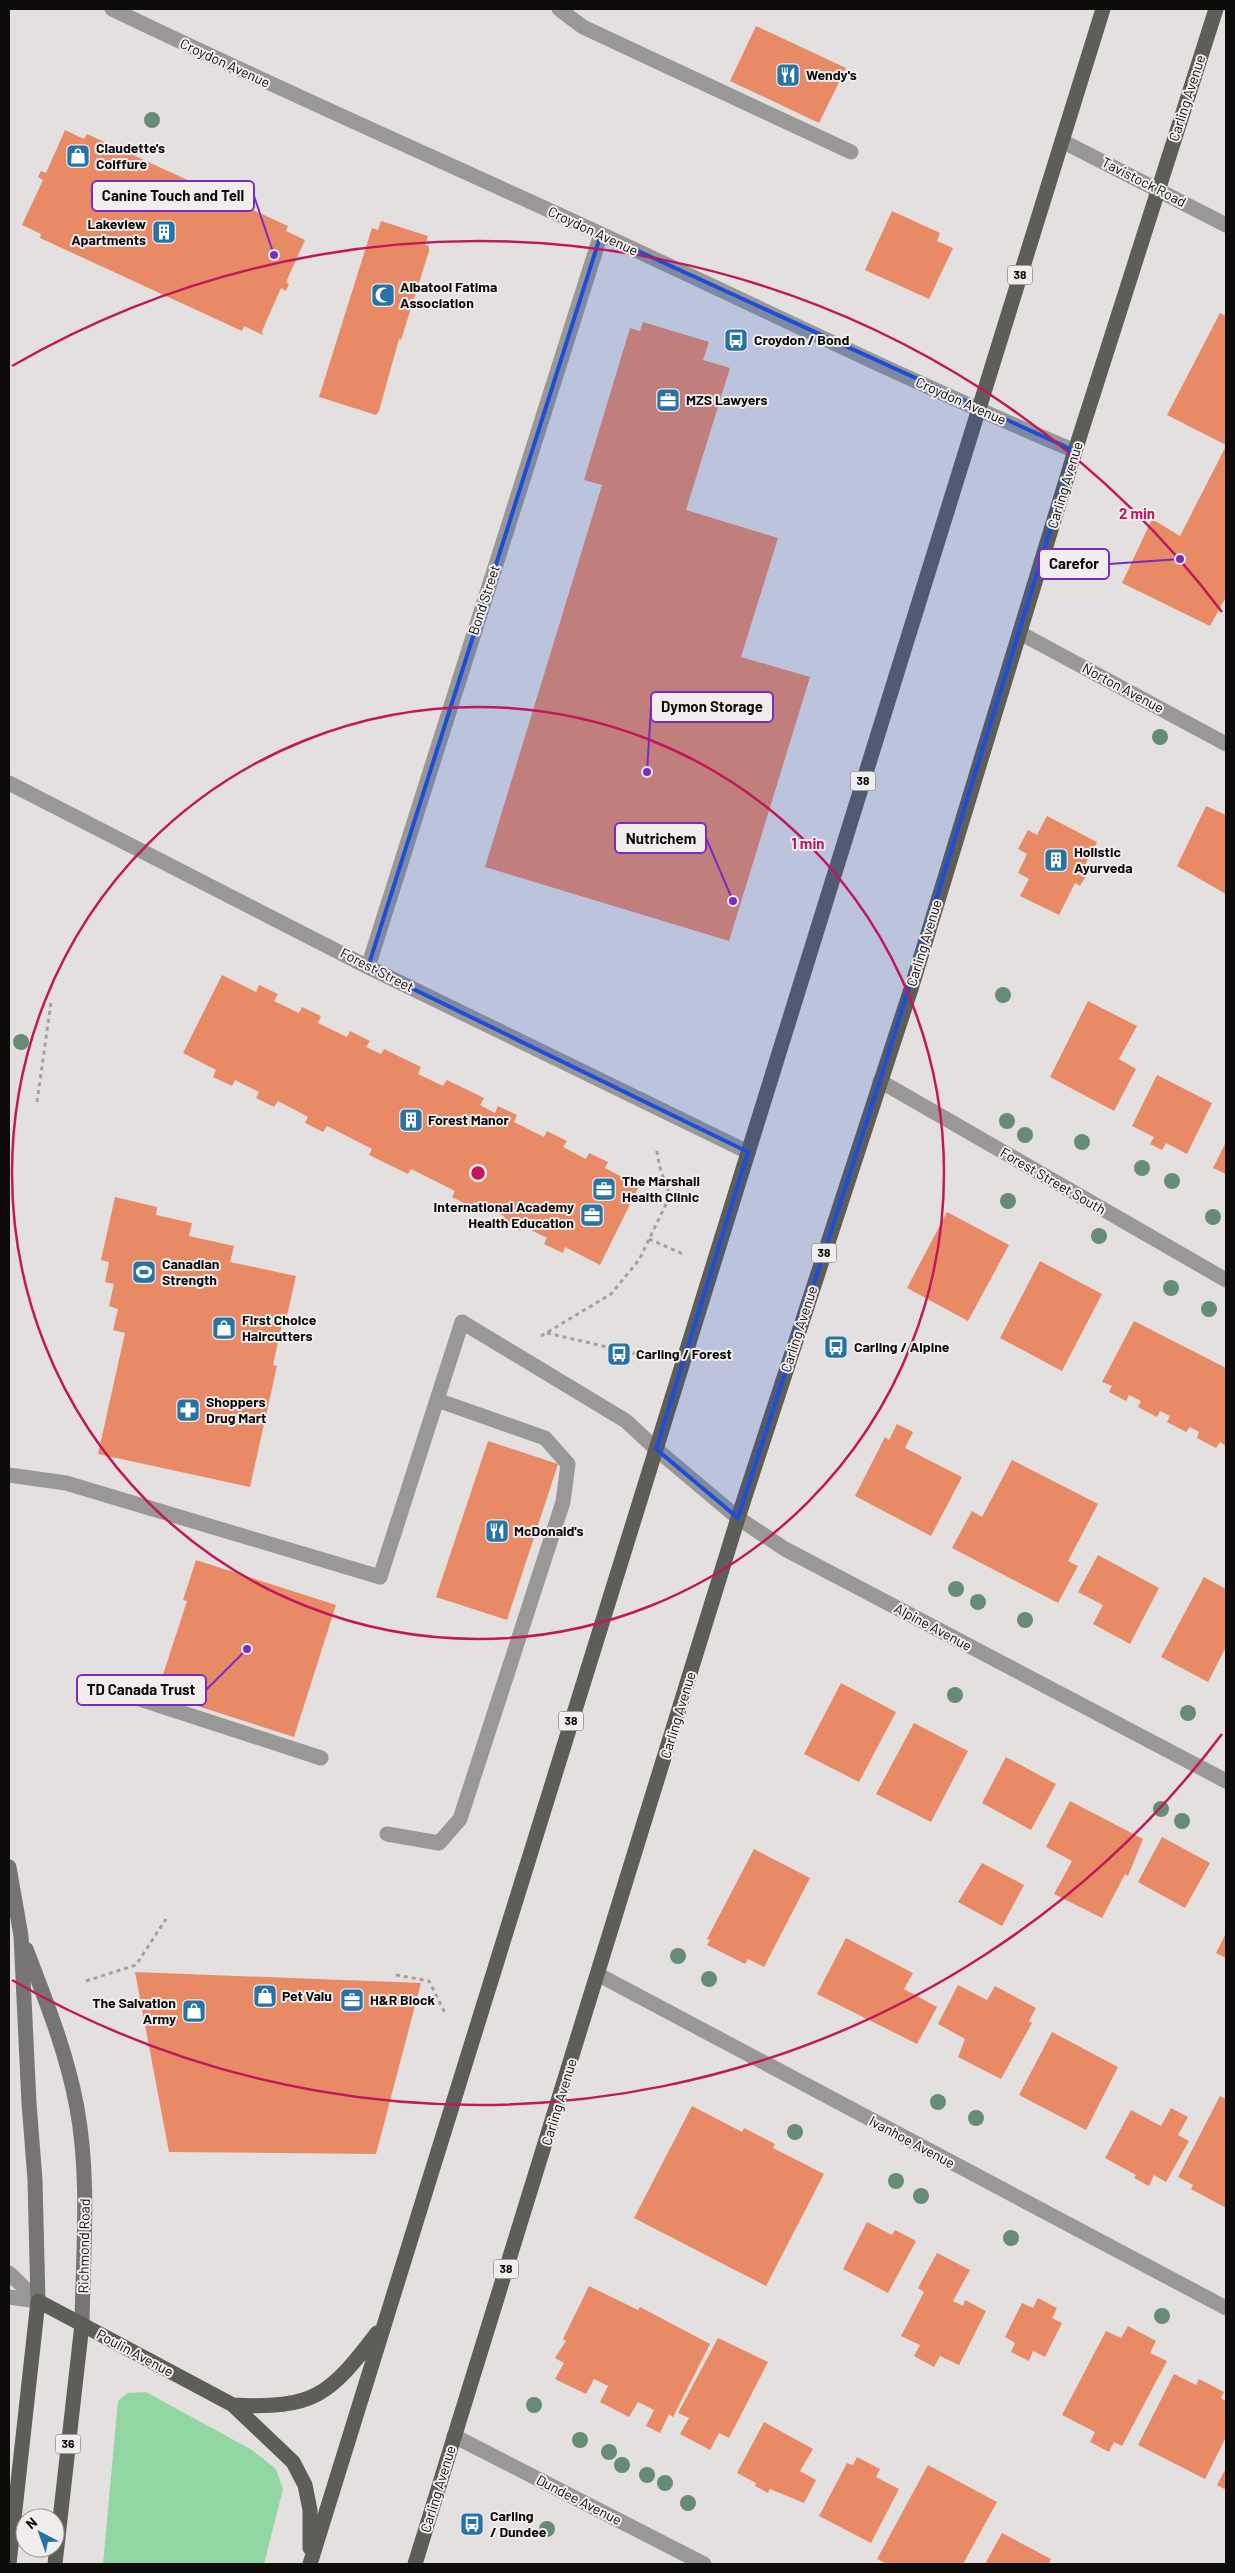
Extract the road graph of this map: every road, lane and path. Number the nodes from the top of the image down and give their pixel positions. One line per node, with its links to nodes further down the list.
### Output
1 (112, 9): 9 (street, Croydon Avenue)
2 (559, 9): 6 (street)
3 (1103, 9): 5 (main road, 38)
4 (1216, 9): 7 (main road, Carling Avenue / 38)
5 (1062, 141): 7 (street, Tavistock Road); 10 (main road, 38)
6 (851, 152)
7 (1158, 188): 8 (street, Tavistock Road); 11 (main road, Carling Avenue / 38)
8 (1226, 225)
9 (601, 234): 10 (street, Croydon Avenue); 15 (street, Bond Street)
10 (978, 410): 11 (street, Croydon Avenue); 20 (main road, 38)
11 (1076, 451): 12 (main road, Carling Avenue / 38)
12 (1020, 632): 13 (street, Norton Avenue); 17 (main road, Carling Avenue / 38)
13 (1226, 744)
14 (9, 783): 15 (street, Forest Street)
15 (368, 967): 20 (street, Forest Street)
16 (52, 1002): 18 (path)
17 (880, 1081): 23 (street, Forest Street South); 30 (main road, Carling Avenue / 38)
18 (37, 1102)
19 (656, 1147): 21 (path)
20 (748, 1152): 28 (main road, 38)
21 (649, 1239): 22 (path); 24 (path)
22 (683, 1254)
23 (1226, 1280)
24 (547, 1333): 25 (path); 26 (path)
25 (646, 1356)
26 (519, 1357): 27 (street, Alpine Avenue); 28 (street, Alpine Avenue)
27 (437, 1400): 29 (street); 34 (street)
28 (656, 1449): 30 (street, Alpine Avenue); 46 (main road, 38)
29 (9, 1475)
30 (738, 1518): 33 (street, Alpine Avenue); 39 (main road, Carling Avenue / 38)
31 (110, 1689): 32 (street)
32 (321, 1758)
33 (1226, 1781)
34 (387, 1834)
35 (9, 1867): 37 (main road, Richmond Road / 36)
36 (166, 1919): 40 (path)
37 (21, 1936): 44 (main road, Richmond Road / 36); 47 (main road, Richmond Road / 36)
38 (396, 1975): 41 (path)
39 (599, 1975): 45 (street, Ivanhoe Avenue); 49 (main road, Carling Avenue / 38)
40 (86, 1981)
41 (445, 2013)
42 (9, 2272): 44 (street, Poulin Avenue)
43 (9, 2296): 44 (street, Poulin Avenue)
44 (38, 2301): 47 (main road, Poulin Avenue); 50 (main road, Richmond Road / 36)
45 (1226, 2308)
46 (385, 2323): 48 (main road); 52 (main road, 38)
47 (82, 2324): 48 (main road, Poulin Avenue); 51 (main road, Richmond Road / 36)
48 (233, 2405): 52 (main road)
49 (454, 2436): 53 (main road, Carling Avenue / 38); 54 (street, Dundee Avenue)
50 (9, 2564)
51 (55, 2564)
52 (310, 2564)
53 (415, 2564)
54 (704, 2564)

